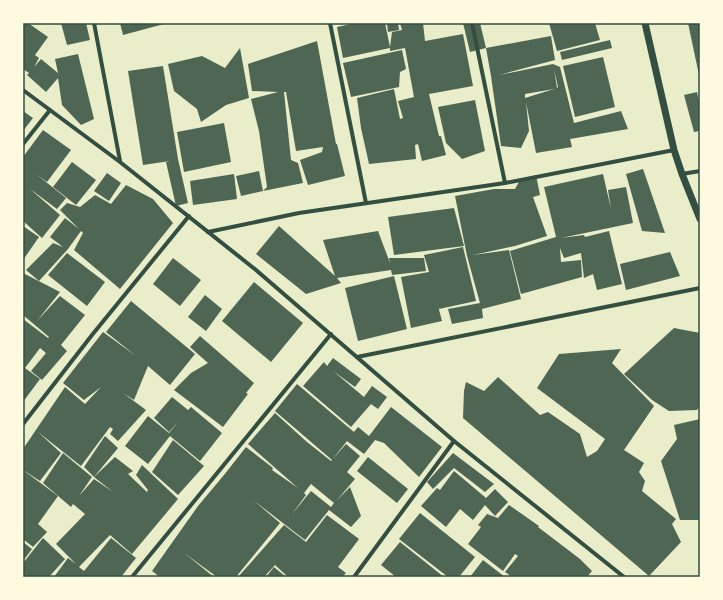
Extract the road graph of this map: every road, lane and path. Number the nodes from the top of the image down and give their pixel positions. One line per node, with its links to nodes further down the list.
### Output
1 (94, 23): 9 (street)
2 (330, 23): 13 (street)
3 (472, 23): 12 (street)
4 (645, 23): 8 (street)
5 (23, 90): 6 (street)
6 (50, 110): 7 (street); 9 (street)
7 (23, 144)
8 (674, 150): 11 (street); 12 (street)
9 (120, 162): 14 (street)
10 (700, 170): 11 (street)
11 (682, 174): 15 (street)
12 (505, 183): 13 (street)
13 (366, 203): 16 (street)
14 (189, 216): 16 (street); 20 (street)
15 (700, 219)
16 (208, 232): 18 (street)
17 (700, 288): 19 (street)
18 (331, 334): 19 (street); 22 (street)
19 (357, 357): 21 (street)
20 (23, 424)
21 (454, 441): 23 (street); 24 (street)
22 (132, 577)
23 (354, 577)
24 (624, 577)

